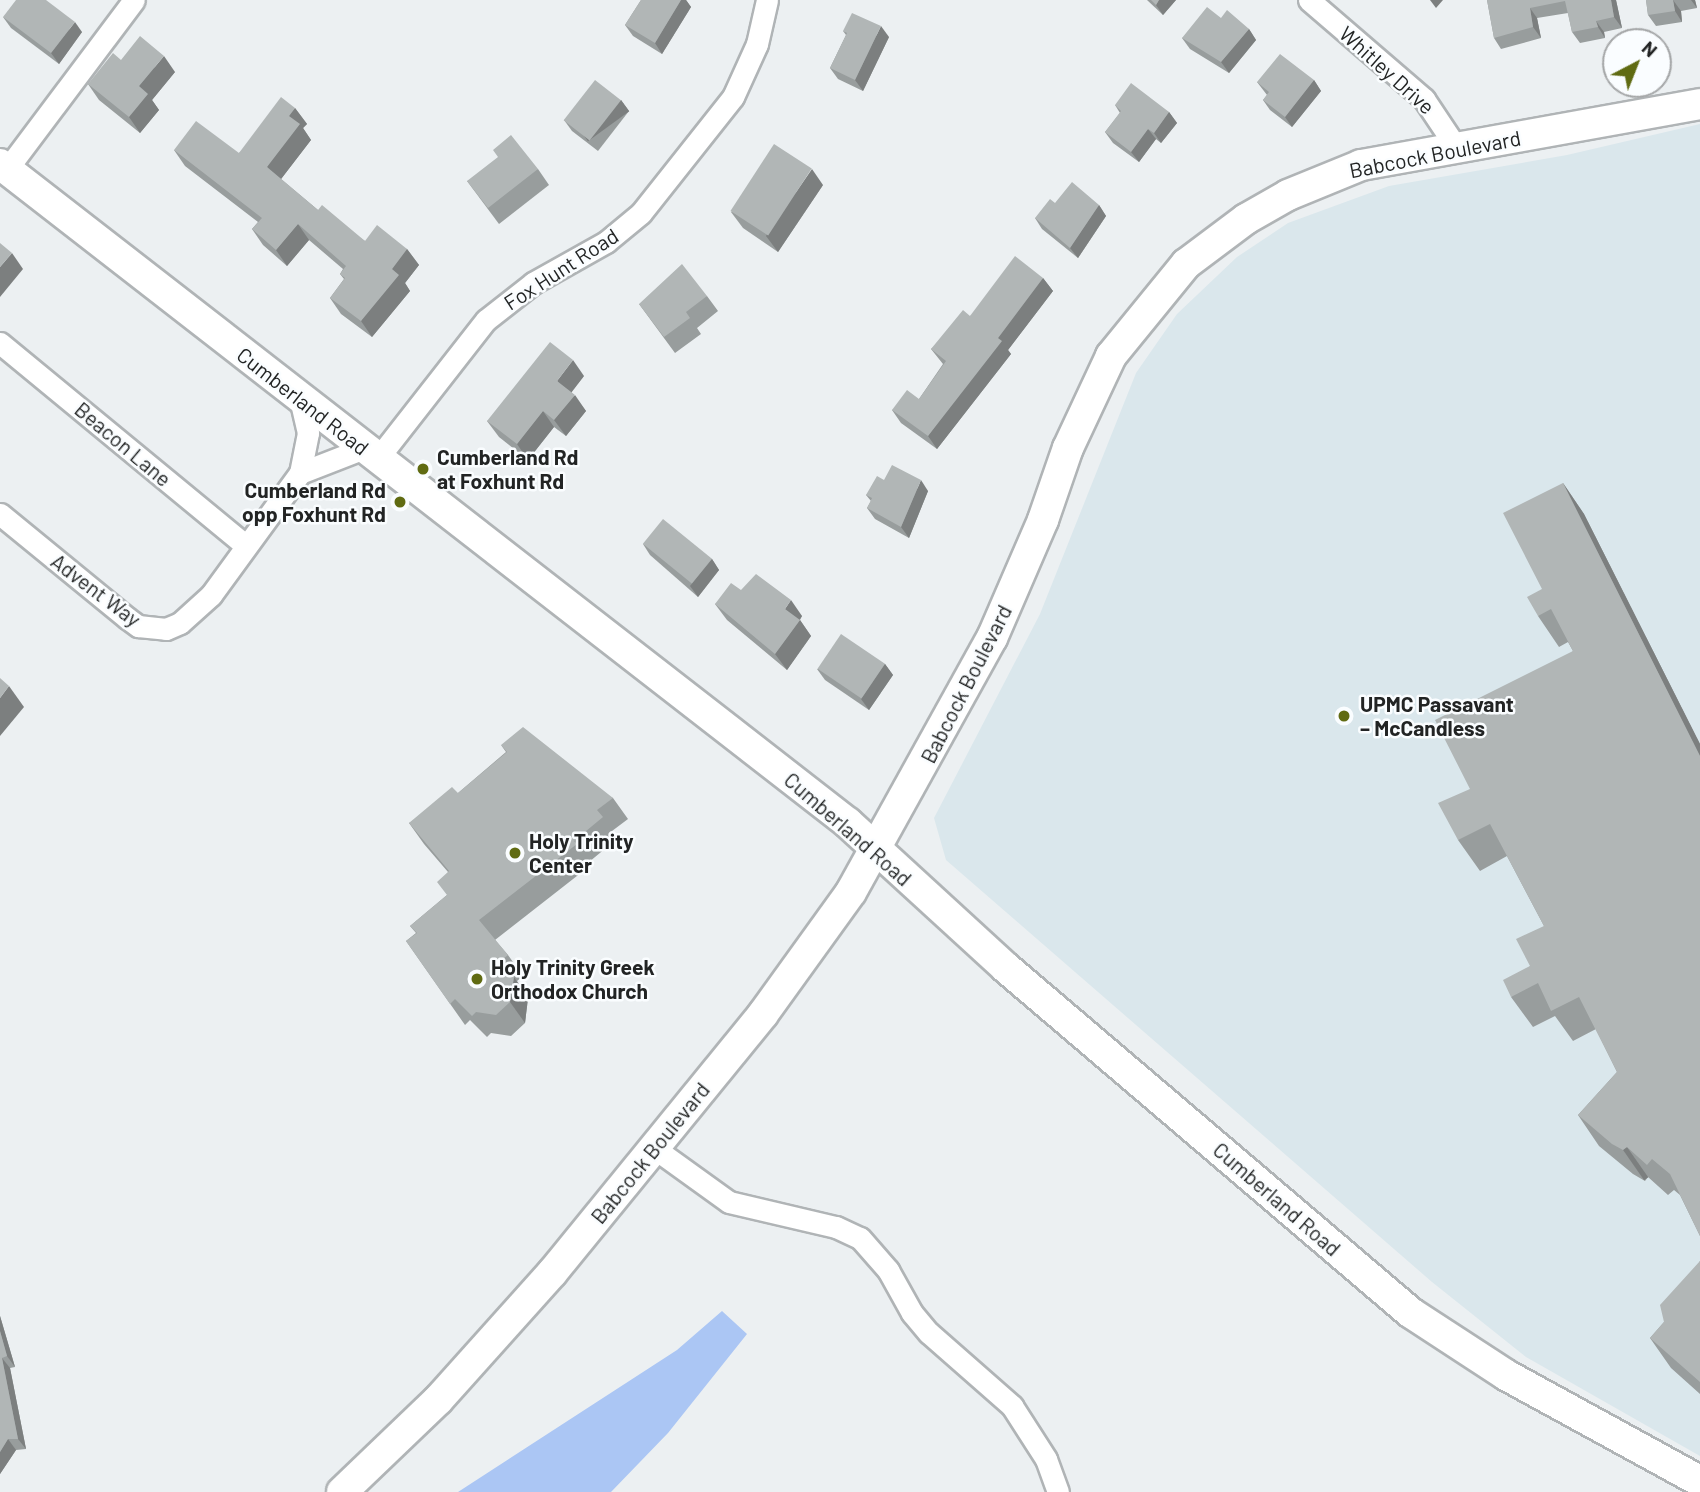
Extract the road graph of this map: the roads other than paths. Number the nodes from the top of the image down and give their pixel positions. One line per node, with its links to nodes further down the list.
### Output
1 (134, 0): 6 (street)
2 (767, 0): 9 (street, Fox Hunt Road)
3 (1309, 0): 5 (street, Whitley Drive)
4 (1700, 104): 5 (main road, Babcock Boulevard)
5 (1456, 147): 13 (main road, Babcock Boulevard)
6 (3, 167): 8 (main road, Cumberland Road)
7 (0, 343): 12 (street, Beacon Lane)
8 (300, 399): 9 (main road, Cumberland Road); 10 (street, Advent Way)
9 (371, 453): 10 (street); 13 (main road, Cumberland Road)
10 (299, 473): 12 (street, Advent Way)
11 (0, 514): 12 (street, Advent Way)
12 (246, 546)
13 (878, 851): 14 (main road, Babcock Boulevard); 15 (main road, Cumberland Road)
14 (654, 1148): 16 (main road, Babcock Boulevard); 17 (street)
15 (1700, 1481)
16 (342, 1492)
17 (1058, 1492)

